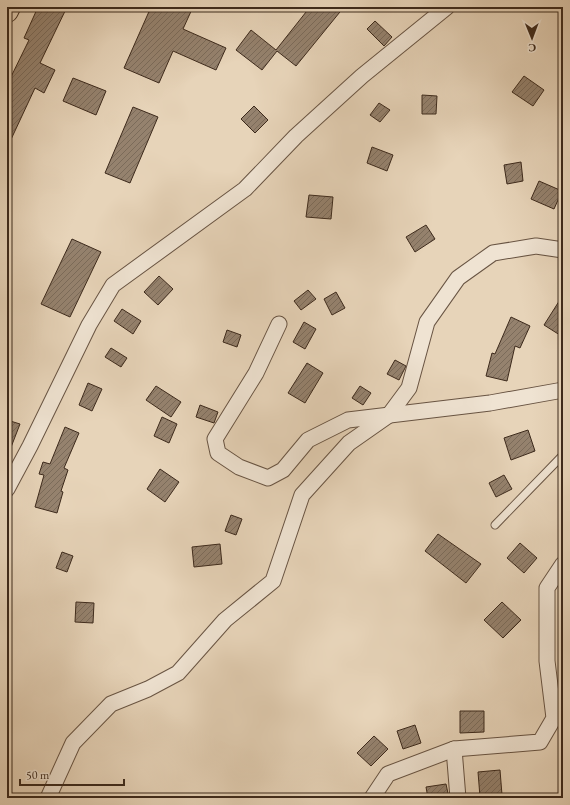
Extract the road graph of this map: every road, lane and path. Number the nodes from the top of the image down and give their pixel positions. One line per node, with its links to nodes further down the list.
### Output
1 (9, 7): 3 (main road)
2 (447, 7): 9 (street)
3 (7, 12)
4 (563, 250): 7 (street)
5 (279, 324): 7 (street)
6 (563, 390): 7 (street)
7 (389, 415): 13 (street)
8 (563, 455): 10 (lane)
9 (7, 489)
10 (495, 525)
11 (563, 564): 12 (street)
12 (454, 749): 14 (street); 15 (street)
13 (48, 798)
14 (372, 798)
15 (458, 798)

